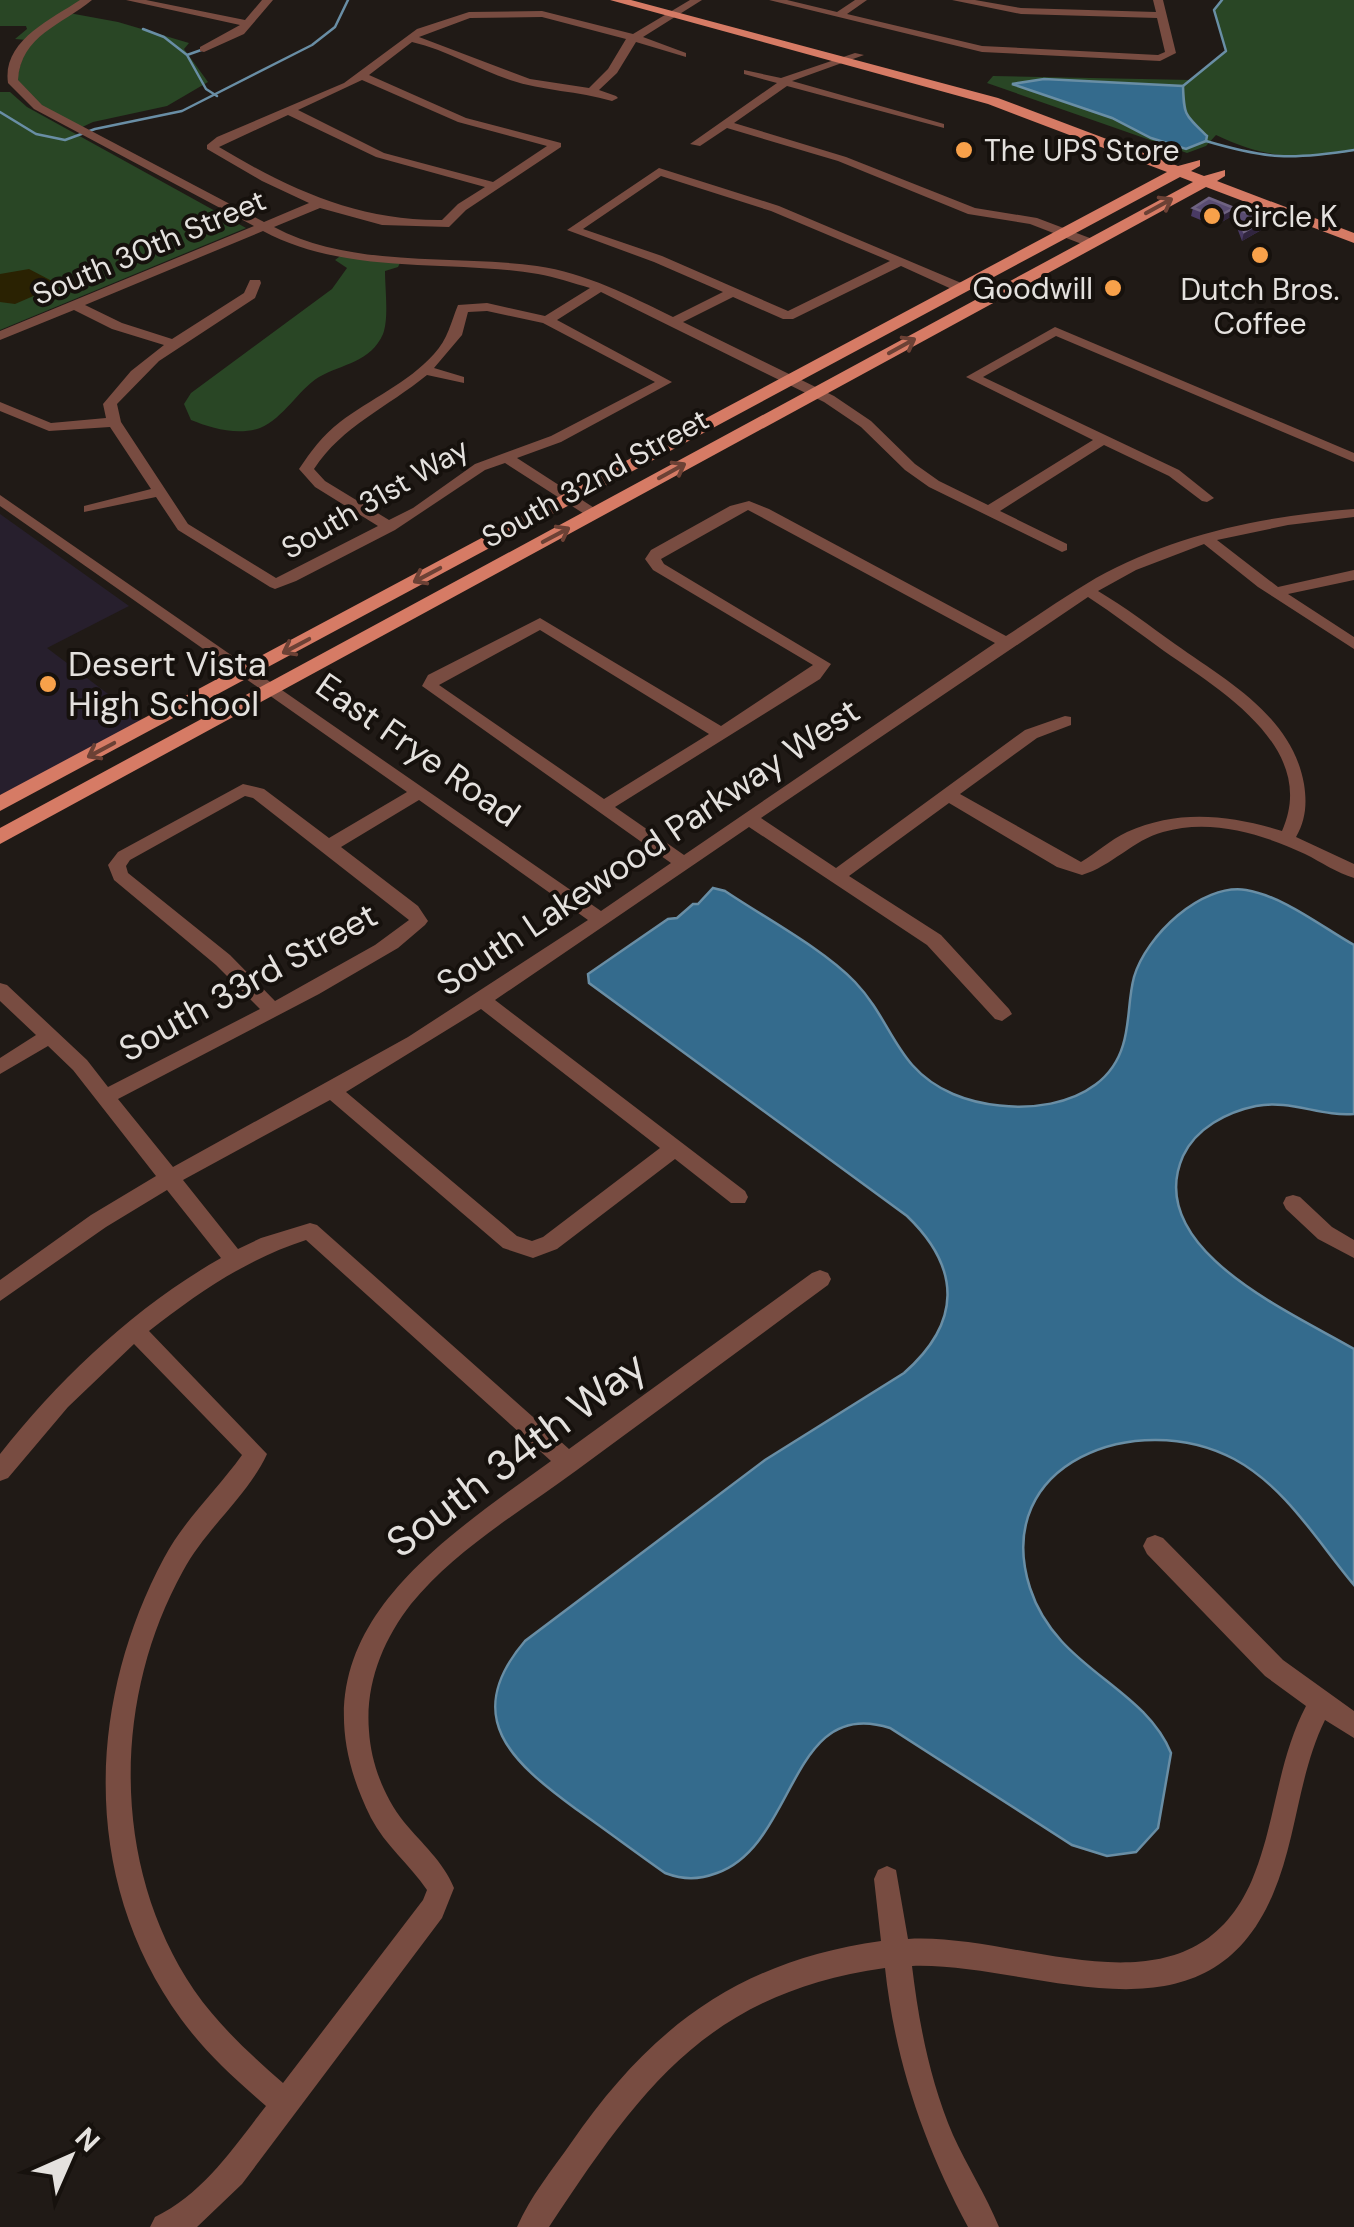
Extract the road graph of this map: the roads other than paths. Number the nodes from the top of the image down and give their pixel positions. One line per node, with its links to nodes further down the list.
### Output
1 (87, 0): 26 (street)
2 (131, 0): 14 (street)
3 (268, 0): 14 (street)
4 (616, 0): 11 (main road)
5 (647, 0): 11 (main road)
6 (697, 0): 11 (street)
7 (774, 0): 13 (street)
8 (862, 0): 13 (street)
9 (957, 0): 12 (street)
10 (1158, 0): 12 (street)
11 (678, 12): 16 (street); 19 (main road)
12 (1161, 15): 15 (street)
13 (837, 16): 15 (street)
14 (250, 24): 18 (street)
15 (894, 30): 19 (street)
16 (634, 38): 17 (street); 20 (street); 28 (street)
17 (411, 39): 22 (street); 24 (street)
18 (204, 49)
19 (859, 53): 25 (street); 34 (main road); 35 (main road)
20 (682, 55)
21 (507, 57): 22 (street)
22 (486, 65): 28 (street)
23 (748, 72): 25 (street)
24 (364, 76): 30 (street); 37 (street)
25 (786, 82): 31 (street); 32 (street)
26 (14, 86): 27 (street); 40 (street)
27 (0, 89)
28 (592, 91): 29 (street)
29 (612, 98)
30 (290, 111): 37 (street); 38 (street)
31 (725, 124): 33 (street); 41 (street)
32 (940, 126)
33 (696, 144)
34 (1195, 163): 35 (main road, South 32nd Street); 36 (main road)
35 (1180, 171): 36 (main road); 41 (main road, South 32nd Street)
36 (1212, 177): 39 (main road); 42 (main road); 43 (main road, South 32nd Street, one-way to 36)
37 (495, 186): 38 (street)
38 (318, 204): 40 (street, South 30th Street)
39 (1354, 224)
40 (260, 228): 46 (street); 49 (street, South 30th Street)
41 (1066, 233): 43 (street); 47 (main road, South 32nd Street)
42 (1354, 238)
43 (1091, 244): 57 (main road, South 32nd Street, one-way to 43)
44 (900, 261): 47 (street); 48 (street); 48 (street)
45 (255, 283): 53 (street)
46 (601, 286): 50 (street); 51 (street)
47 (961, 288): 56 (main road, South 32nd Street)
48 (731, 293): 51 (street)
49 (74, 305): 52 (street, South 30th Street); 53 (street)
50 (547, 320): 54 (street); 63 (street, South 31st Way)
51 (674, 322): 56 (street)
52 (0, 336)
53 (174, 344): 59 (street)
54 (426, 370): 55 (street); 73 (street)
55 (459, 380)
56 (791, 380): 57 (street); 68 (main road, South 32nd Street)
57 (817, 392): 61 (street); 72 (main road, South 32nd Street, one-way to 57)
58 (0, 406): 59 (street)
59 (114, 422): 65 (street)
60 (1103, 440): 64 (street); 66 (street); 70 (street)
61 (883, 441): 62 (street); 70 (street)
62 (858, 448)
63 (507, 458): 68 (street); 73 (street, South 31st Way)
64 (1354, 458)
65 (158, 492): 69 (street); 73 (street, South 31st Way)
66 (1207, 498)
67 (0, 499): 81 (street, East Frye Road)
68 (569, 499): 72 (street); 81 (main road, South 32nd Street, one-way to 81)
69 (89, 509)
70 (987, 512): 75 (street)
71 (1354, 513): 74 (street, South Lakewood Parkway West)
72 (594, 514): 82 (main road, South 32nd Street, one-way to 72)
73 (390, 527)
74 (1206, 538): 77 (street, South Lakewood Parkway West); 78 (street)
75 (1062, 547)
76 (1354, 575): 78 (street)
77 (1088, 591): 79 (street, South Lakewood Parkway West); 90 (street)
78 (1275, 592): 80 (street)
79 (1008, 644): 84 (street); 89 (street, South Lakewood Parkway West)
80 (1354, 644)
81 (248, 671): 82 (street, East Frye Road); 87 (main road, South 32nd Street, one-way to 87)
82 (274, 688): 85 (street, East Frye Road); 91 (main road, South 32nd Street)
83 (1065, 721): 86 (street)
84 (720, 733): 88 (street); 88 (street)
85 (420, 792): 92 (street); 96 (street, East Frye Road)
86 (948, 794): 90 (street); 95 (street)
87 (0, 804)
88 (602, 808): 93 (street)
89 (748, 819): 93 (street, South Lakewood Parkway West); 95 (street)
90 (1287, 836): 94 (street)
91 (0, 838)
92 (328, 847): 99 (street, South 33rd Street); 99 (street)
93 (683, 863): 96 (street, South Lakewood Parkway West)
94 (1354, 872)
95 (836, 876): 100 (street)
96 (600, 920): 98 (street, South Lakewood Parkway West)
97 (0, 990): 101 (street)
98 (481, 999): 103 (street, South Lakewood Parkway West); 105 (street)
99 (273, 1011): 104 (street, South 33rd Street)
100 (1002, 1014)
101 (50, 1036): 102 (street); 104 (street)
102 (0, 1068)
103 (332, 1091): 105 (street); 106 (street, South Lakewood Parkway West)
104 (106, 1097): 106 (street)
105 (675, 1148): 107 (street)
106 (170, 1178): 110 (street); 112 (street, South Lakewood Parkway West)
107 (738, 1197)
108 (1293, 1203): 109 (street)
109 (1354, 1250)
110 (236, 1262): 113 (street); 114 (street)
111 (820, 1280): 114 (street, South 34th Way)
112 (0, 1292)
113 (135, 1330): 115 (street); 121 (street)
114 (568, 1462): 121 (street, South 34th Way)
115 (0, 1472)
116 (1155, 1546): 117 (street)
117 (1320, 1704): 118 (street); 120 (street)
118 (1354, 1726)
119 (887, 1879): 120 (street)
120 (898, 1954): 123 (street); 124 (street)
121 (285, 2104): 122 (street, South 34th Way)
122 (165, 2227)
123 (533, 2227)
124 (984, 2227)

